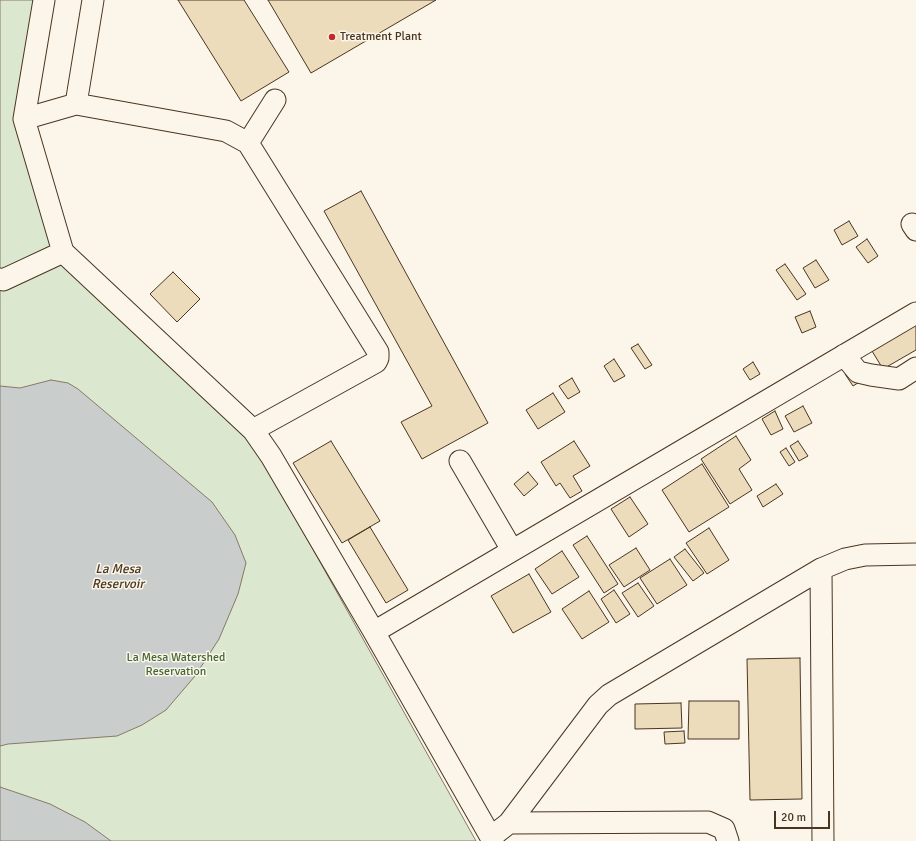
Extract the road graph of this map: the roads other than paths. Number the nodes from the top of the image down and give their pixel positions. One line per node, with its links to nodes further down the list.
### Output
1 (44, 0): 5 (street)
2 (93, 0): 4 (street)
3 (275, 100): 6 (street)
4 (76, 104): 5 (street); 6 (street)
5 (24, 119): 7 (street)
6 (248, 143): 12 (street)
7 (62, 252): 8 (street); 12 (street)
8 (1, 280)
9 (916, 313): 10 (street)
10 (844, 355): 11 (street); 14 (street)
11 (916, 368)
12 (253, 430): 17 (street)
13 (460, 461): 14 (street)
14 (512, 550): 17 (street)
15 (916, 554): 16 (street)
16 (821, 570): 18 (street); 21 (street)
17 (374, 632): 19 (street)
18 (509, 824): 19 (street); 20 (street)
19 (492, 839)
20 (728, 841)
21 (823, 841)

